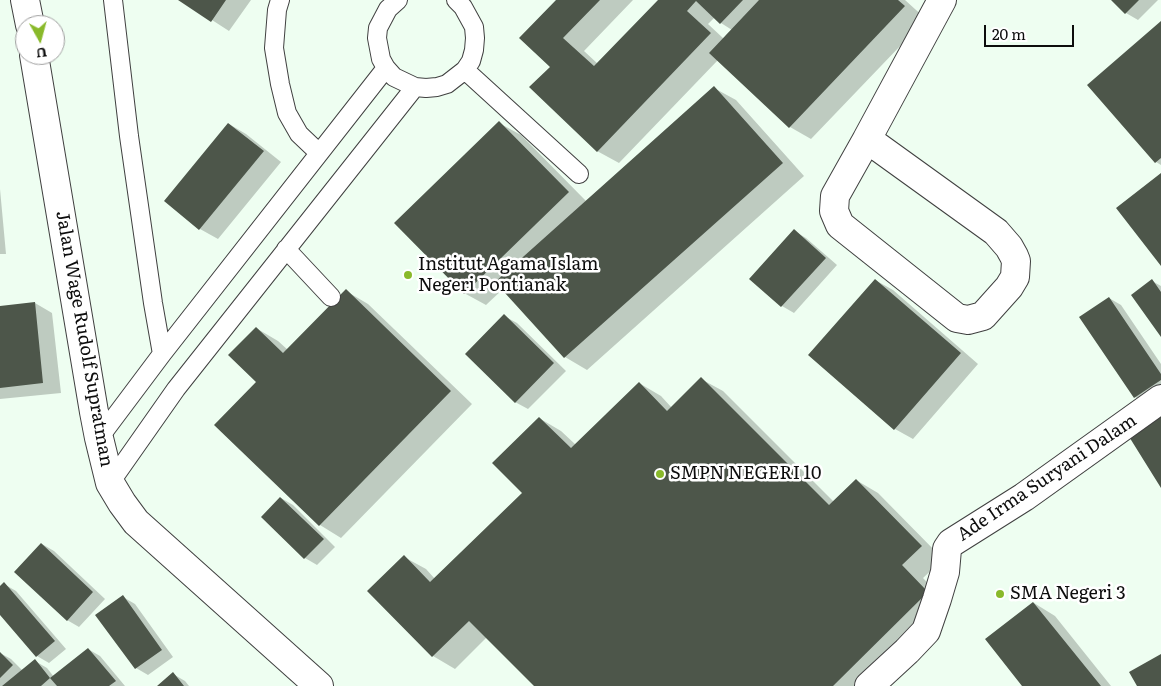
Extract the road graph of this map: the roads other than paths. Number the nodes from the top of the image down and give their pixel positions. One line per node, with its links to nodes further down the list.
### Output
1 (25, 0): 7 (street)
2 (113, 0): 17 (lane)
3 (280, 0): 13 (lane)
4 (942, 0): 12 (street)
5 (463, 2): 10 (lane)
6 (388, 3): 9 (lane)
7 (28, 15)
8 (36, 65): 19 (street, Jalan Wage Rudolf Supratman)
9 (386, 68): 11 (lane); 13 (lane)
10 (465, 70): 11 (lane); 14 (lane)
11 (415, 87): 15 (lane)
12 (867, 139): 12 (street)
13 (319, 153): 17 (lane)
14 (579, 174)
15 (286, 249): 16 (lane); 20 (lane)
16 (331, 297)
17 (162, 354): 19 (lane)
18 (1161, 399): 22 (street, Ade Irma Suryani Dalam)
19 (99, 438): 20 (street, Jalan Wage Rudolf Supratman)
20 (110, 483): 21 (street, Jalan Wage Rudolf Supratman)
21 (319, 686)
22 (869, 686)

